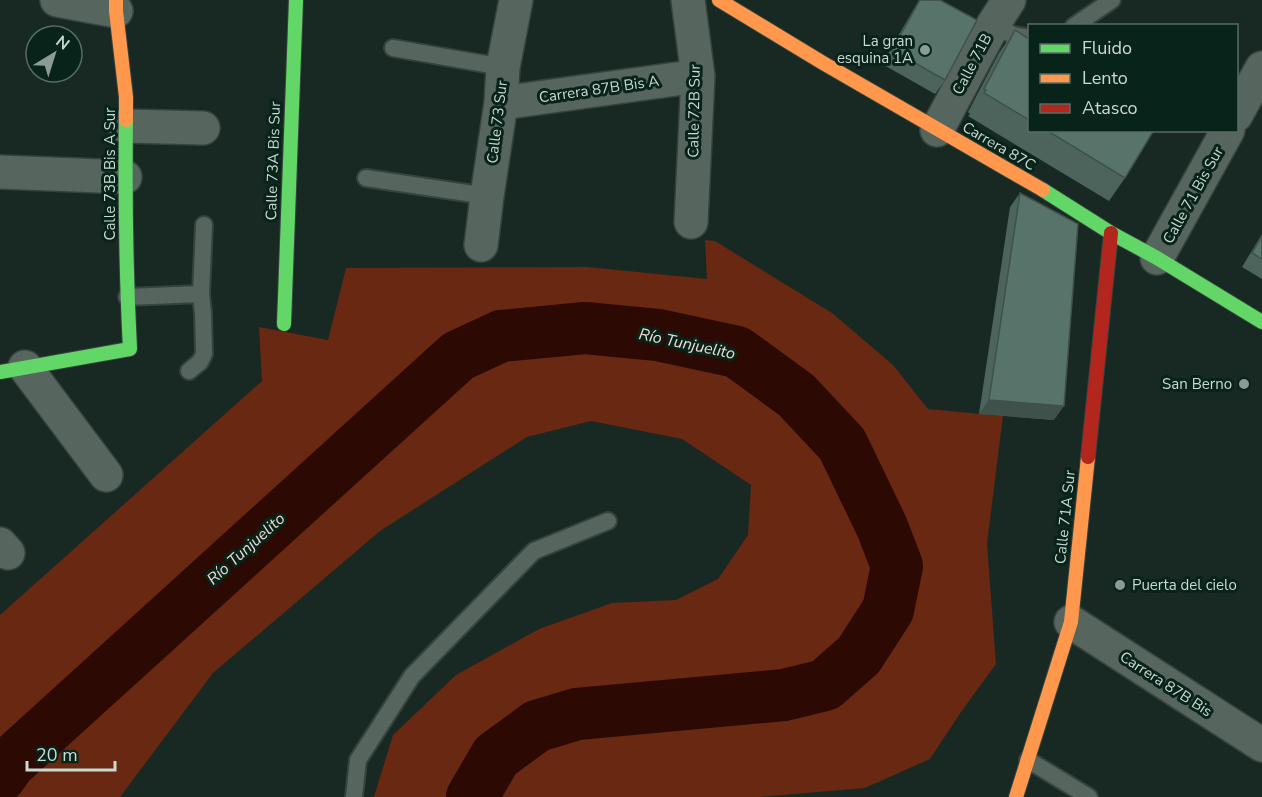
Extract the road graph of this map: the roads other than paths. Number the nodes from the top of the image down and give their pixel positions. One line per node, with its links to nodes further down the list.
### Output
1 (57, 0): 7 (street)
2 (296, 0): 34 (street, Calle 73A Bis Sur)
3 (516, 0): 12 (street, Calle 73 Sur)
4 (688, 0): 14 (street, Calle 72B Sur)
5 (719, 0): 19 (street, Carrera 87C)
6 (1112, 0): 9 (lane)
7 (116, 6): 17 (street, Calle 73B Bis A Sur)
8 (1001, 13): 10 (lane); 19 (street, Calle 71B)
9 (1077, 24)
10 (1028, 38)
11 (393, 48): 12 (lane)
12 (503, 67): 15 (street, Calle 73 Sur)
13 (1262, 68): 16 (street)
14 (698, 76): 15 (street, Carrera 87B Bis A); 26 (street, Calle 72B Sur)
15 (501, 103): 25 (street, Calle 73 Sur)
16 (1238, 111)
17 (125, 126): 18 (street); 22 (street, Calle 73B Bis A Sur)
18 (203, 128)
19 (937, 130): 28 (street, Carrera 87C)
20 (1227, 132): 30 (street, Calle 71 Bis Sur)
21 (0, 172): 22 (street); 24 (street)
22 (125, 177): 32 (street, Calle 73B Bis A Sur)
23 (366, 178): 25 (lane)
24 (0, 182)
25 (487, 196): 29 (street, Calle 73 Sur)
26 (691, 222)
27 (204, 225): 31 (lane)
28 (1111, 233): 30 (street, Carrera 87C); 39 (street, Calle 71A Sur)
29 (481, 244)
30 (1157, 258): 33 (street, Carrera 87C)
31 (201, 294): 32 (lane); 36 (lane)
32 (127, 297): 35 (street, Calle 73B Bis A Sur)
33 (1262, 322)
34 (284, 324)
35 (12, 369): 37 (street)
36 (189, 371)
37 (106, 475)
38 (608, 521): 42 (lane)
39 (1071, 622): 40 (street, Carrera 87B Bis); 41 (street, Calle 71A Sur)
40 (1262, 745)
41 (1028, 760): 43 (street, Calle 71A Sur); 44 (lane)
42 (354, 797)
43 (1016, 797)
44 (1089, 797)

